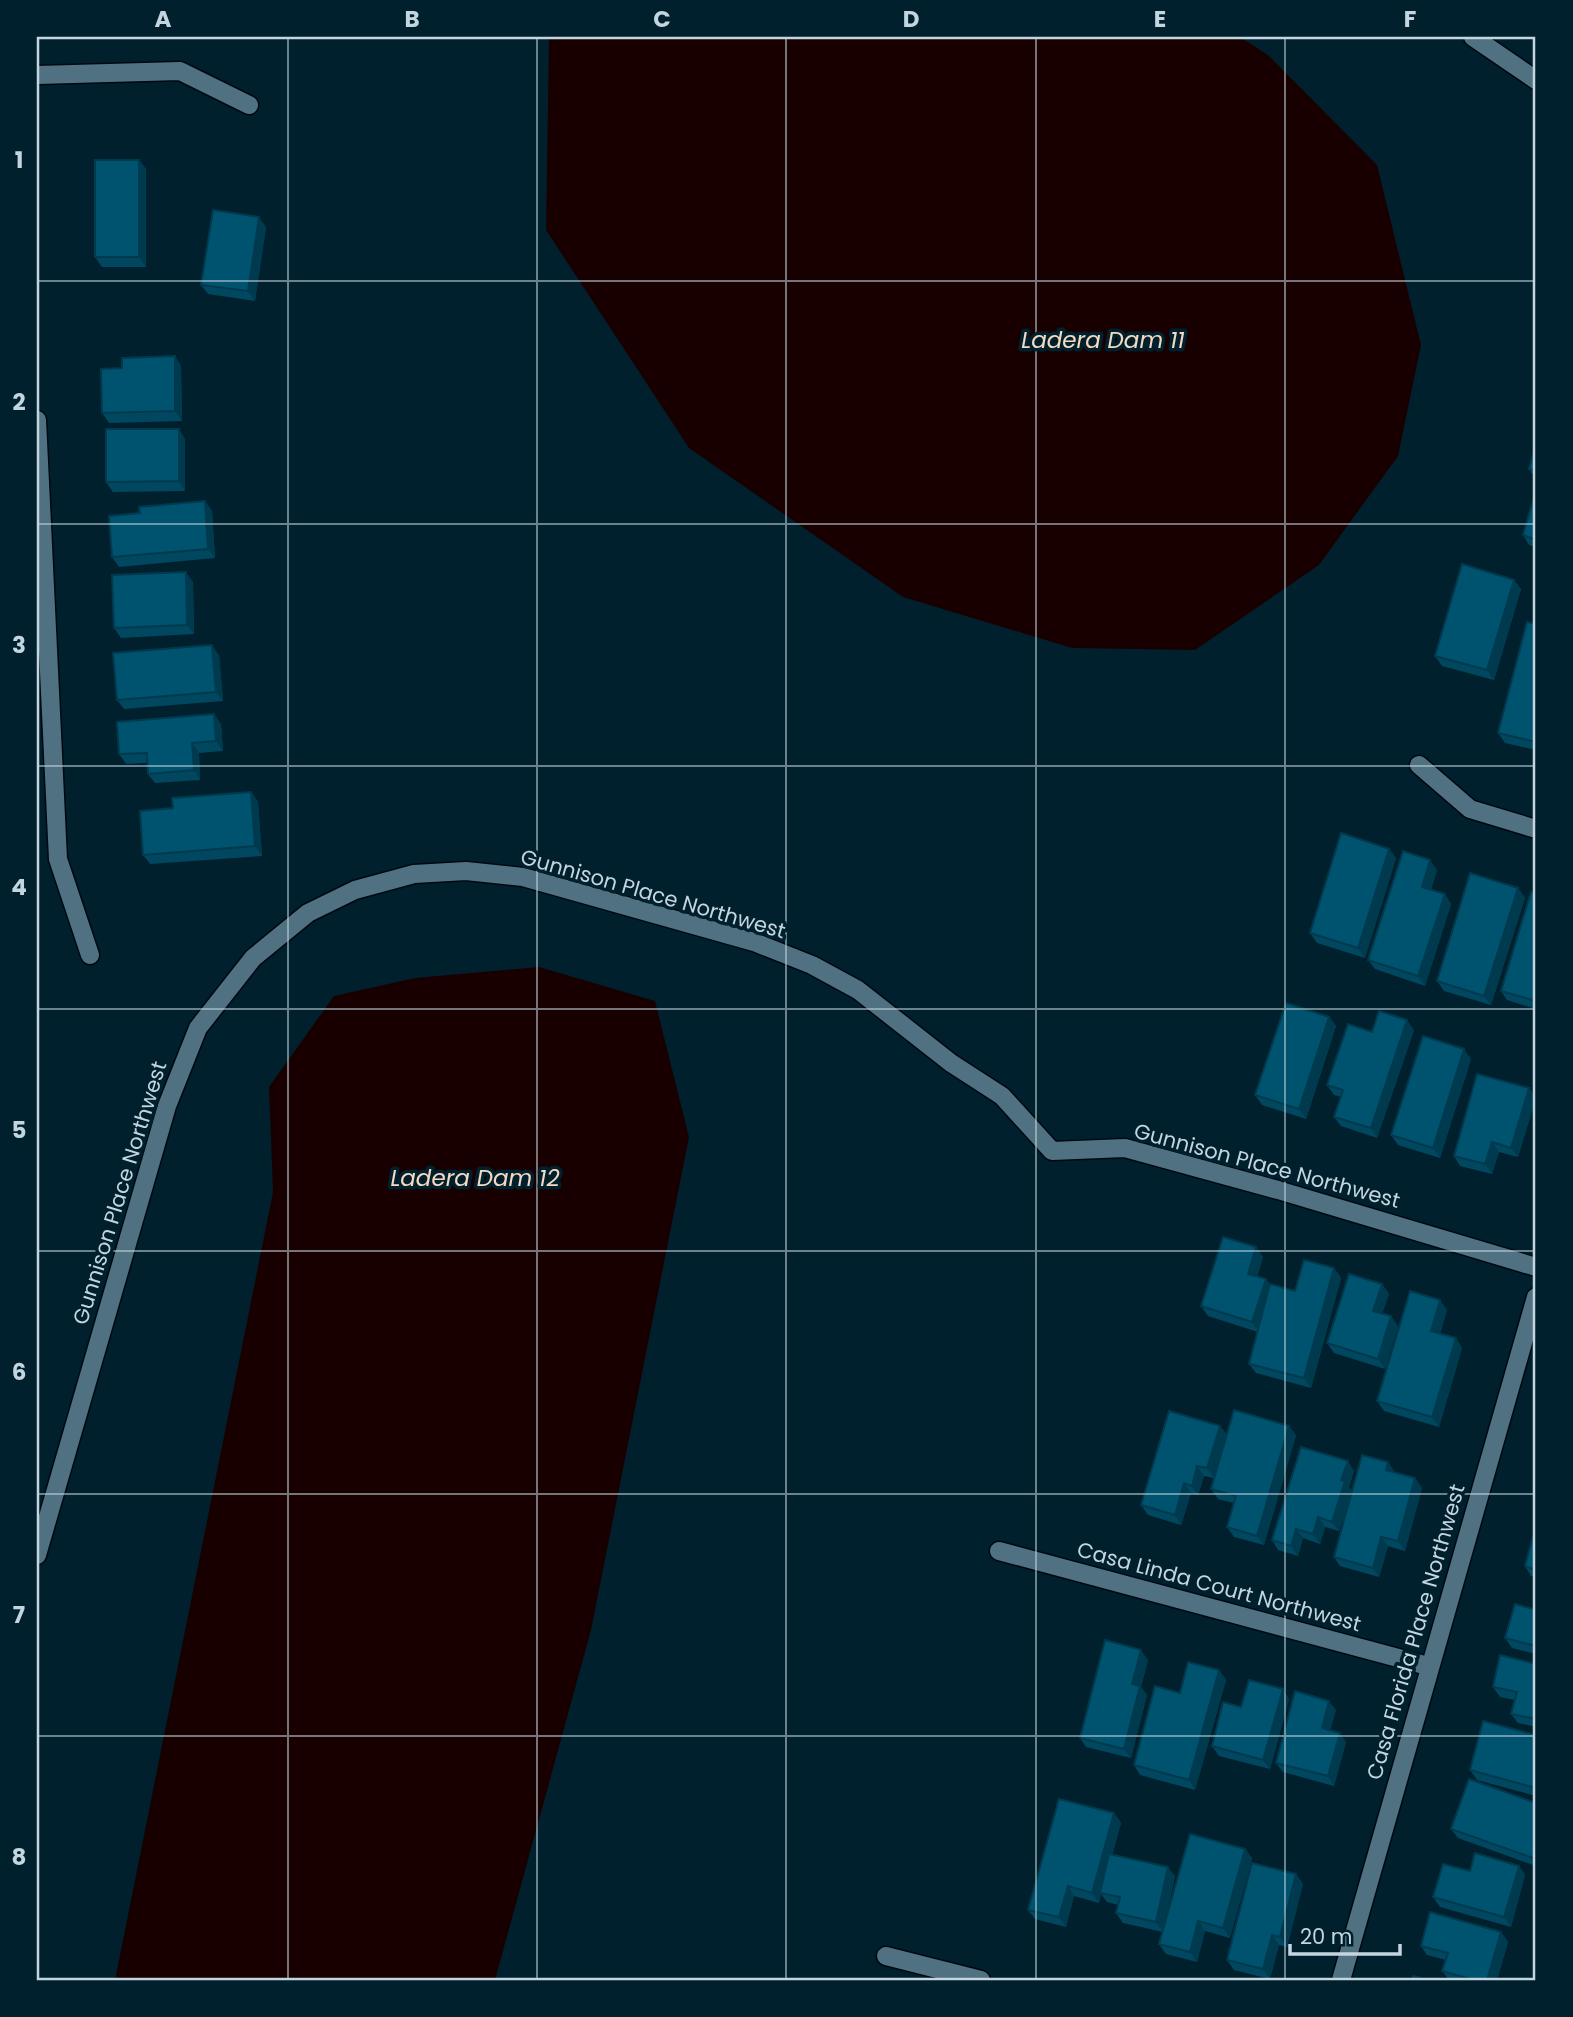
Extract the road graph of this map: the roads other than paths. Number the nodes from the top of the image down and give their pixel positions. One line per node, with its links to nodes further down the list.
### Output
1 (1473, 37): 3 (street)
2 (37, 75): 4 (street)
3 (1536, 80)
4 (249, 105)
5 (37, 420): 8 (street)
6 (1419, 765): 7 (street)
7 (1536, 829)
8 (90, 955)
9 (1536, 1268): 12 (street, Gunnison Place Northwest)
10 (1536, 1297): 13 (street, Casa Florida Place Northwest)
11 (999, 1551): 13 (street, Casa Linda Court Northwest)
12 (37, 1555)
13 (1428, 1666): 16 (street, Casa Florida Place Northwest)
14 (886, 1956): 15 (street)
15 (981, 1980)
16 (1341, 1980)

